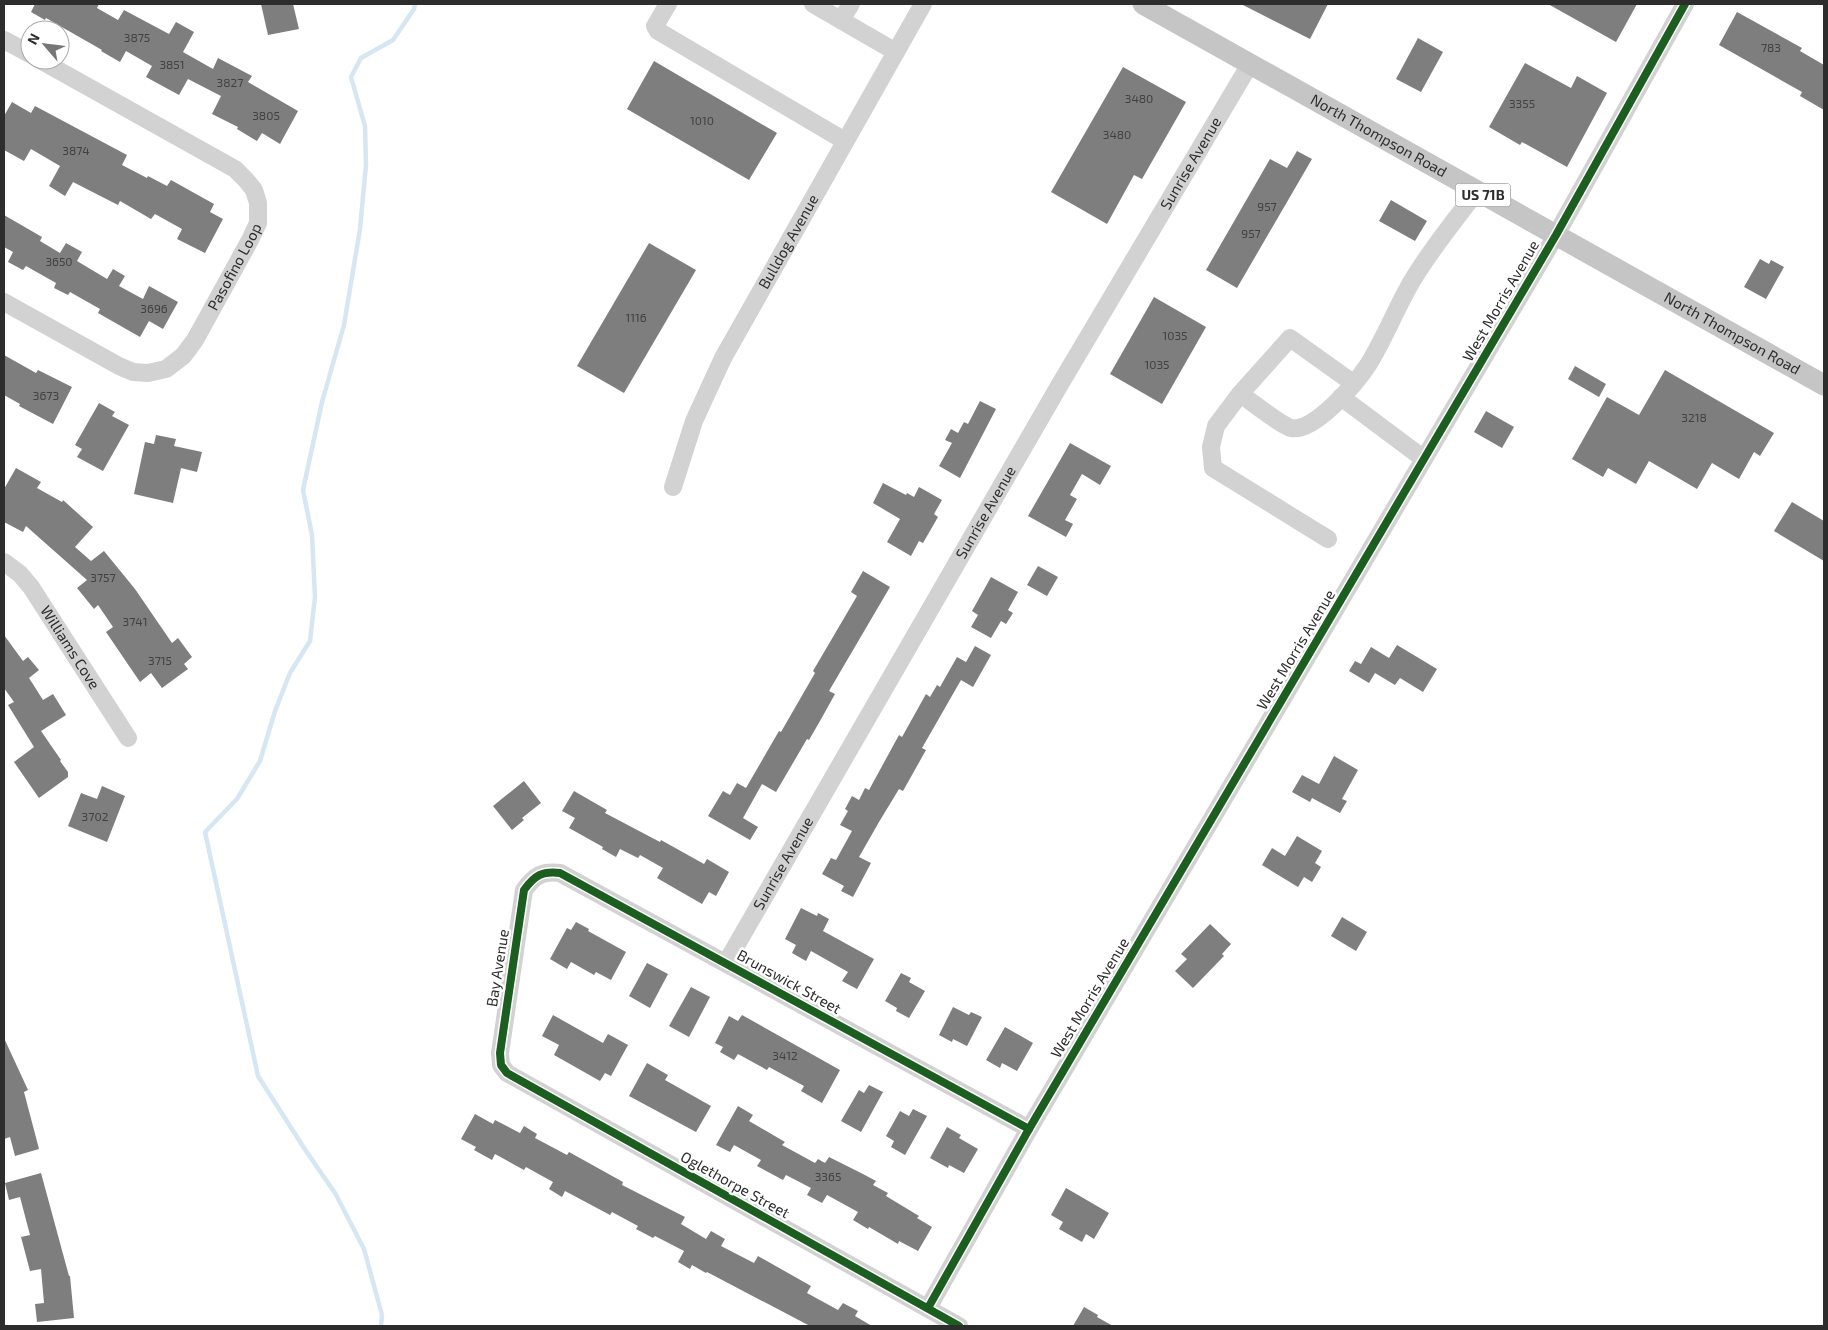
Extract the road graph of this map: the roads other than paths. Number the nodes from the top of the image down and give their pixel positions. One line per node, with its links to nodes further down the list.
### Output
1 (668, 4): 13 (street)
2 (813, 4): 7 (street)
3 (851, 4): 7 (street)
4 (923, 4): 10 (street, Bulldog Avenue)
5 (1143, 4): 11 (main road, North Thompson Road / US 71B)
6 (1685, 4): 15 (street, West Morris Avenue)
7 (841, 20): 10 (street)
8 (4, 40): 9 (street)
9 (20, 49)
10 (896, 52): 13 (street, Bulldog Avenue)
11 (1250, 64): 14 (main road, North Thompson Road / US 71B); 27 (street, Sunrise Avenue)
12 (58, 70): 16 (street, Pasofino Loop)
13 (846, 141): 22 (street, Bulldog Avenue)
14 (1477, 191): 15 (main road, North Thompson Road / US 71B); 17 (street)
15 (1556, 235): 18 (main road, North Thompson Road / US 71B); 21 (street, West Morris Avenue)
16 (4, 302)
17 (1353, 383): 19 (street); 20 (street)
18 (1824, 384)
19 (1240, 394): 20 (street); 23 (street)
20 (1341, 397): 21 (street)
21 (1424, 459): 29 (street, West Morris Avenue)
22 (673, 487)
23 (1328, 539)
24 (4, 562): 25 (street, Williams Cove)
25 (128, 738)
26 (533, 878): 27 (street, Brunswick Street); 28 (street, Bay Avenue)
27 (726, 963): 29 (street, Brunswick Street)
28 (501, 1065): 30 (street, Oglethorpe Street)
29 (1029, 1129): 30 (street, West Morris Avenue)
30 (928, 1308): 31 (street, Oglethorpe Street)
31 (959, 1326)

